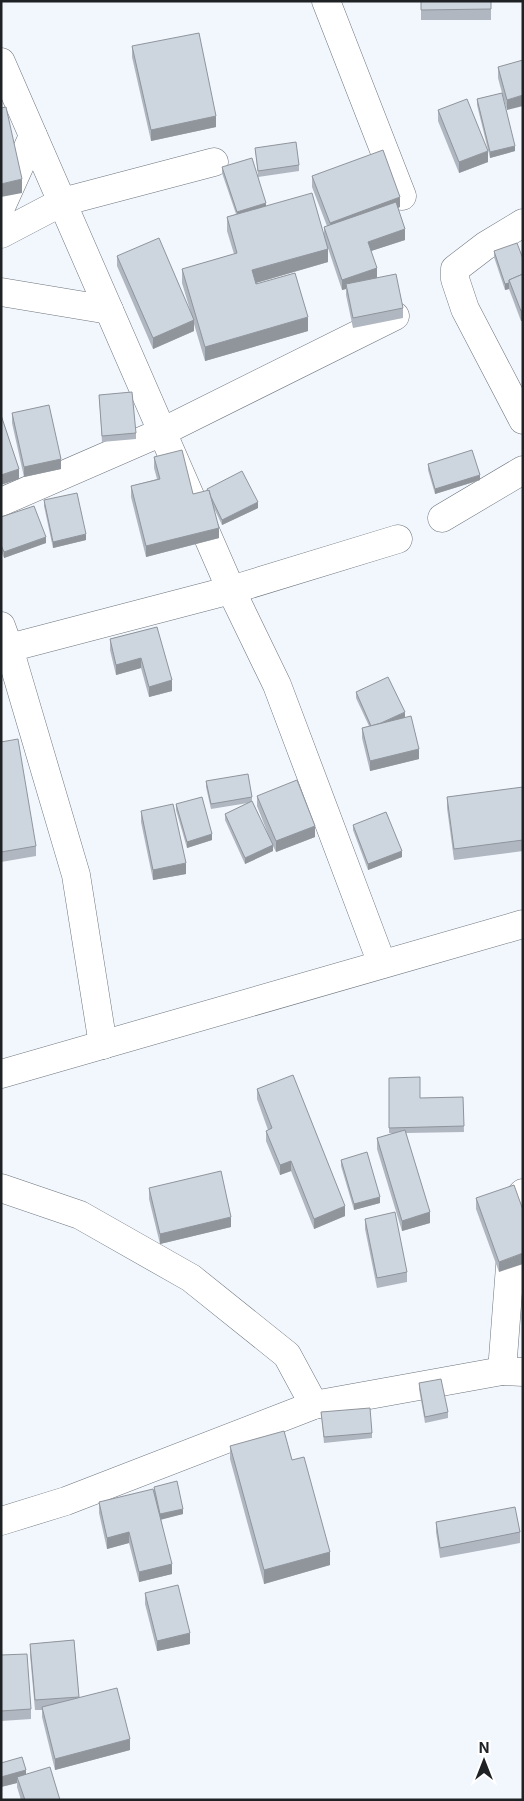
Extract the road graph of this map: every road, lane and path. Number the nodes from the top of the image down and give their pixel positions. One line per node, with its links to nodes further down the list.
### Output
1 (326, 1): 5 (street)
2 (1, 62): 3 (street)
3 (33, 136): 6 (street); 7 (street)
4 (214, 162): 6 (street)
5 (402, 196)
6 (62, 202): 9 (street); 11 (street)
7 (1, 207)
8 (523, 223): 13 (street)
9 (1, 234)
10 (1, 292): 11 (street)
11 (109, 310): 14 (street)
12 (395, 316): 14 (street)
13 (523, 420)
14 (162, 432): 16 (street); 19 (street)
15 (523, 470): 17 (street)
16 (1, 502)
17 (442, 518)
18 (398, 539): 19 (street)
19 (230, 590): 20 (street); 22 (street)
20 (5, 637): 23 (street)
21 (523, 924): 22 (street)
22 (382, 964): 23 (street)
23 (103, 1045): 24 (street)
24 (1, 1074)
25 (1, 1188): 28 (street)
26 (523, 1193): 27 (street)
27 (513, 1371): 28 (street)
28 (314, 1405): 29 (street)
29 (1, 1521)

